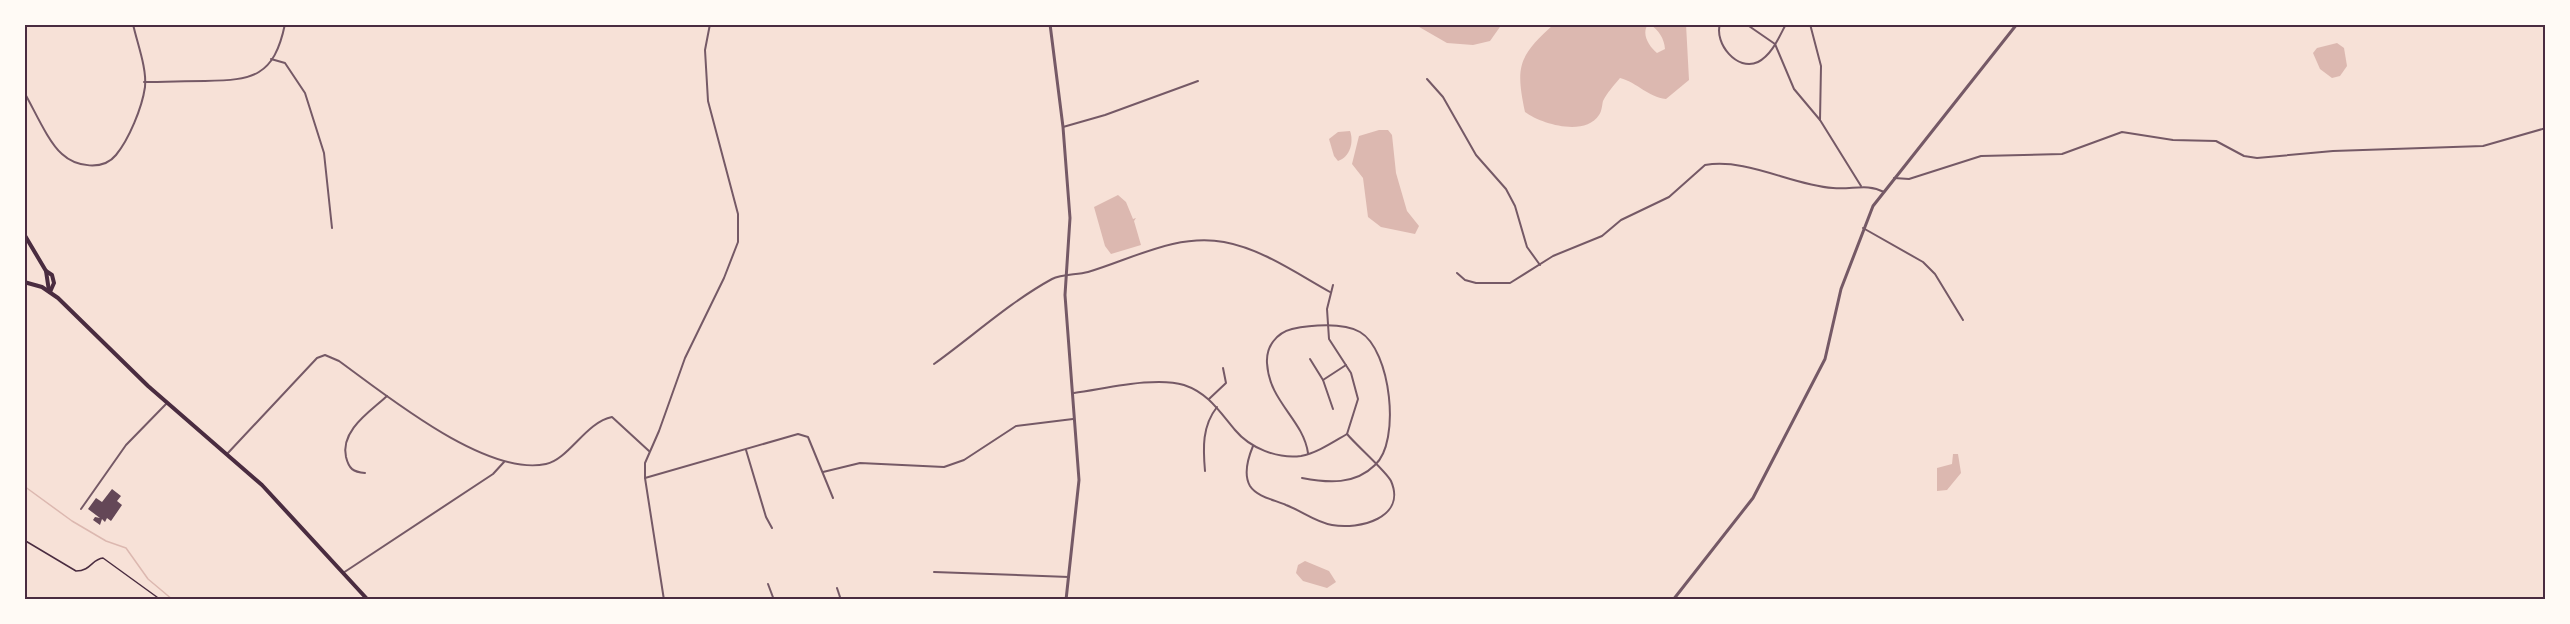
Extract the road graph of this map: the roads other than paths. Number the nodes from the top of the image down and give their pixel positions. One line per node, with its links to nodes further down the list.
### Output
1 (133, 24): 14 (street)
2 (285, 24): 11 (street)
3 (710, 24): 50 (street)
4 (1050, 24): 17 (street)
5 (1720, 24): 10 (street)
6 (1746, 24): 10 (street)
7 (1786, 24): 10 (street)
8 (1810, 24): 16 (street)
9 (2017, 24): 19 (street)
10 (1775, 44): 16 (street)
11 (271, 59): 14 (street); 22 (street)
12 (1427, 79): 25 (street)
13 (1198, 81): 17 (street)
14 (144, 82): 15 (street)
15 (24, 92)
16 (1820, 120): 20 (street)
17 (1063, 128): 28 (street)
18 (2546, 128): 19 (street)
19 (1894, 178): 21 (street)
20 (1861, 186): 21 (street); 25 (street)
21 (1884, 192): 23 (street)
22 (332, 228)
23 (1863, 228): 33 (street); 73 (street)
24 (24, 234): 26 (main road)
25 (1540, 265): 27 (street)
26 (46, 271): 31 (main road); 31 (main road)
27 (1457, 273)
28 (1066, 276): 32 (street); 36 (street); 40 (street)
29 (24, 282): 31 (main road)
30 (1333, 285): 32 (street)
31 (50, 292): 43 (main road)
32 (1331, 292): 34 (street)
33 (1963, 320)
34 (1329, 326): 37 (street); 52 (street); 54 (street)
35 (1310, 359): 39 (street)
36 (934, 364)
37 (1346, 366): 39 (street); 47 (street)
38 (1223, 368): 42 (street)
39 (1323, 380): 45 (street)
40 (1074, 393): 42 (street); 46 (street)
41 (387, 396): 51 (street); 53 (street); 57 (street)
42 (1209, 399): 44 (street)
43 (167, 403): 51 (main road); 61 (street)
44 (1217, 407): 48 (street); 55 (street)
45 (1333, 409)
46 (1076, 419): 56 (street); 65 (street)
47 (1347, 434): 52 (street); 54 (street)
48 (1253, 446): 52 (street); 54 (street)
49 (746, 450): 56 (street); 58 (street); 62 (street)
50 (649, 451): 53 (street); 58 (street)
51 (227, 453): 64 (main road)
52 (1308, 453)
53 (504, 462): 64 (street)
54 (1376, 465): 59 (street)
55 (1205, 471)
56 (823, 472): 60 (street)
57 (365, 473)
58 (645, 478): 69 (street)
59 (1302, 478)
60 (833, 498)
61 (81, 509)
62 (772, 528)
63 (934, 572): 65 (street)
64 (343, 573): 68 (main road)
65 (1069, 577): 72 (street)
66 (768, 584): 70 (street)
67 (837, 588): 71 (street)
68 (368, 600)
69 (664, 600)
70 (774, 600)
71 (841, 600)
72 (1066, 600)
73 (1673, 600)

